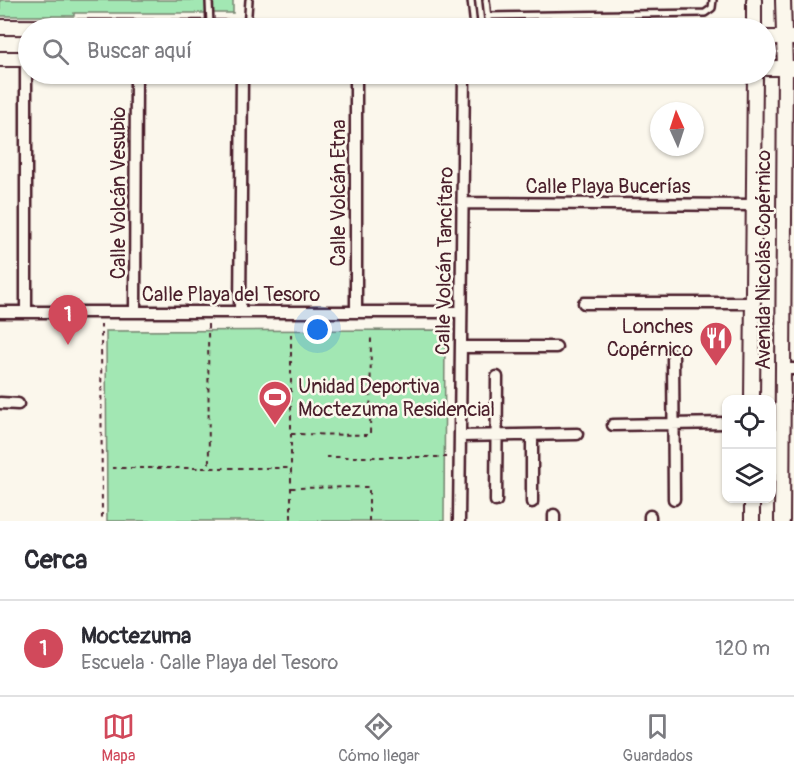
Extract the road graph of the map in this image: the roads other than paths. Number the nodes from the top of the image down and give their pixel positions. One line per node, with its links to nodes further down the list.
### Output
1 (209, 0): 9 (lane)
2 (249, 0): 10 (lane)
3 (471, 0): 11 (lane)
4 (486, 0): 8 (lane)
5 (713, 0): 8 (lane)
6 (754, 0): 12 (street)
7 (783, 0): 15 (street, Avenida Nicolás Copérnico)
8 (488, 16)
9 (210, 18)
10 (246, 18)
11 (473, 18)
12 (754, 18)
13 (0, 27): 14 (street)
14 (18, 27)
15 (789, 38): 18 (street, Avenida Nicolás Copérnico)
16 (0, 59): 17 (street)
17 (18, 59)
18 (789, 68): 25 (street, Avenida Nicolás Copérnico)
19 (27, 84): 32 (street)
20 (136, 84): 33 (street, Calle Volcán Vesubio)
21 (242, 84): 34 (street)
22 (356, 84): 35 (street, Calle Volcán Etna)
23 (464, 84): 26 (street, Calle Volcán Tancítaro)
24 (755, 84): 27 (street, Avenida Nicolás Copérnico)
25 (788, 173): 28 (street, Avenida Nicolás Copérnico)
26 (463, 202): 27 (street, Calle Playa Bucerías); 36 (street, Calle Volcán Tancítaro)
27 (753, 205): 30 (street, Avenida Nicolás Copérnico)
28 (788, 272): 40 (street, Avenida Nicolás Copérnico)
29 (584, 303): 30 (street)
30 (753, 303): 42 (street, Avenida Nicolás Copérnico)
31 (0, 312): 32 (street, Calle Playa del Tesoro)
32 (26, 312): 33 (street, Calle Playa del Tesoro)
33 (135, 312): 34 (street, Calle Playa del Tesoro)
34 (240, 312): 35 (street, Calle Playa del Tesoro)
35 (356, 312): 36 (street, Calle Playa del Tesoro)
36 (461, 312): 37 (street, Calle Volcán Tancítaro)
37 (461, 347): 38 (street); 51 (street, Calle Volcán Tancítaro)
38 (556, 347)
39 (673, 355): 46 (street)
40 (788, 369): 52 (street, Avenida Nicolás Copérnico)
41 (497, 377): 49 (street)
42 (752, 395)
43 (0, 403): 44 (street)
44 (18, 404)
45 (722, 423): 46 (street)
46 (673, 424): 47 (street); 53 (street)
47 (613, 425)
48 (577, 434): 50 (street)
49 (496, 435): 50 (street); 51 (street); 54 (street)
50 (532, 435): 55 (street)
51 (460, 436): 57 (street, Calle Volcán Tancítaro)
52 (788, 461): 59 (street, Avenida Nicolás Copérnico)
53 (674, 499)
54 (496, 501)
55 (532, 502)
56 (752, 503): 58 (street)
57 (459, 521)
58 (752, 521)
59 (782, 521)

